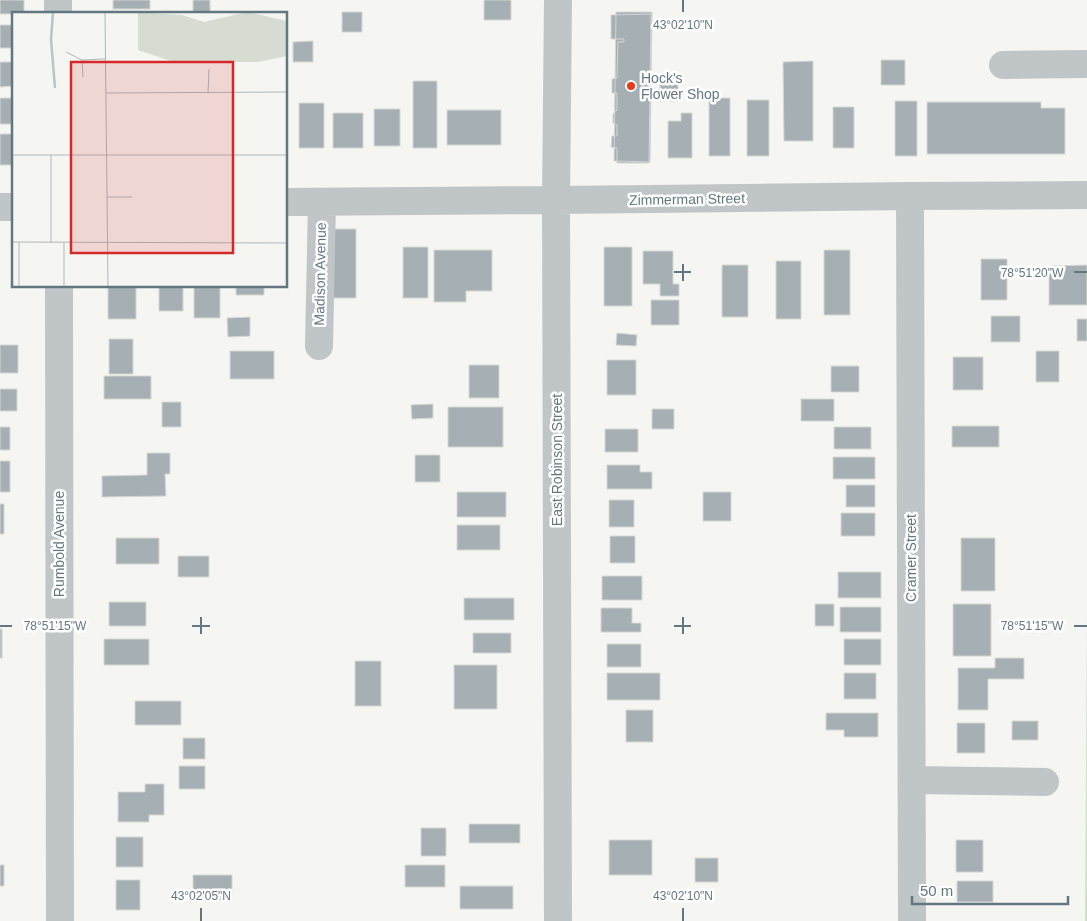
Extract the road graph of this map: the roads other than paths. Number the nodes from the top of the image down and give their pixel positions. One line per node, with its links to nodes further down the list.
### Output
1 (558, 0): 6 (street, East Robinson Street)
2 (1087, 64): 3 (street)
3 (1002, 65)
4 (1087, 195): 5 (street, Zimmerman Street)
5 (910, 196): 6 (street, Zimmerman Street); 11 (street, Cramer Street)
6 (556, 200): 8 (street, Zimmerman Street); 14 (street, East Robinson Street)
7 (288, 202): 8 (street, Zimmerman Street)
8 (322, 202): 10 (street, Madison Avenue)
9 (59, 288): 13 (street, Rumbold Avenue)
10 (319, 346)
11 (912, 780): 12 (street); 15 (street, Cramer Street)
12 (1044, 782)
13 (60, 921)
14 (558, 921)
15 (912, 921)

